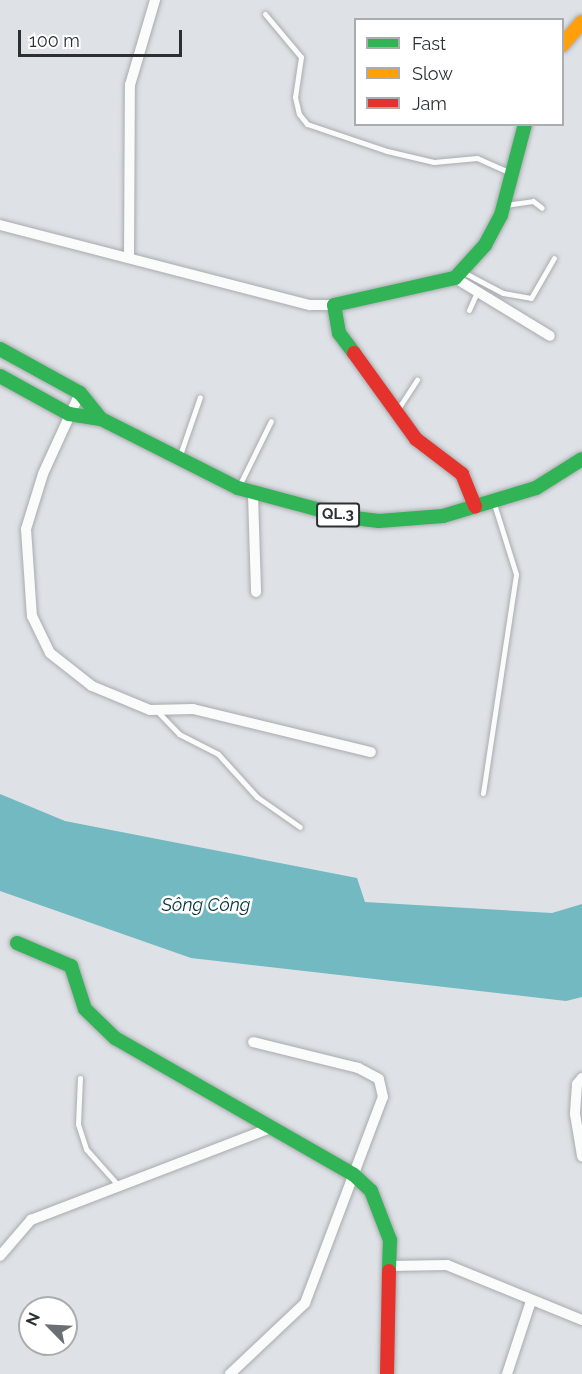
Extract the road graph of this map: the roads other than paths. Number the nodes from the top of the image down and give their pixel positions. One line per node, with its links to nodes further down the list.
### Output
1 (155, 0): 10 (street)
2 (265, 14): 6 (lane)
3 (582, 22): 4 (main road)
4 (564, 43)
5 (525, 126): 6 (main road)
6 (513, 174): 7 (main road)
7 (504, 206): 8 (lane); 12 (main road)
8 (542, 208)
9 (0, 225): 10 (street)
10 (129, 257): 14 (street)
11 (554, 258): 12 (lane)
12 (458, 274): 13 (street); 14 (main road)
13 (477, 292): 15 (lane); 16 (street)
14 (334, 305): 22 (main road)
15 (469, 310)
16 (550, 336)
17 (0, 349): 20 (main road, QL.3)
18 (0, 376): 23 (main road, QL.3)
19 (417, 380): 22 (lane)
20 (80, 393): 23 (street); 24 (main road, QL.3)
21 (200, 397): 26 (lane)
22 (395, 413): 31 (main road)
23 (69, 414): 24 (main road, QL.3); 33 (street)
24 (101, 419): 26 (main road, QL.3)
25 (271, 421): 28 (lane)
26 (178, 462): 28 (main road, QL.3)
27 (581, 462): 30 (main road, QL.3)
28 (238, 488): 29 (main road, QL.3)
29 (253, 495): 31 (main road, QL.3); 32 (street)
30 (493, 503): 31 (main road, QL.3); 35 (lane)
31 (475, 507)
32 (256, 592)
33 (156, 710): 34 (street); 36 (lane)
34 (371, 752)
35 (483, 793)
36 (300, 827)
37 (17, 942): 41 (main road)
38 (253, 1042): 43 (street)
39 (80, 1078): 44 (lane)
40 (582, 1078): 42 (street)
41 (273, 1127): 43 (main road); 44 (street)
42 (582, 1155)
43 (354, 1175): 46 (main road); 49 (street)
44 (119, 1186): 45 (street)
45 (0, 1256)
46 (389, 1266): 47 (street); 50 (main road)
47 (531, 1301): 48 (street); 51 (street)
48 (582, 1320)
49 (230, 1374)
50 (387, 1374)
51 (507, 1374)

